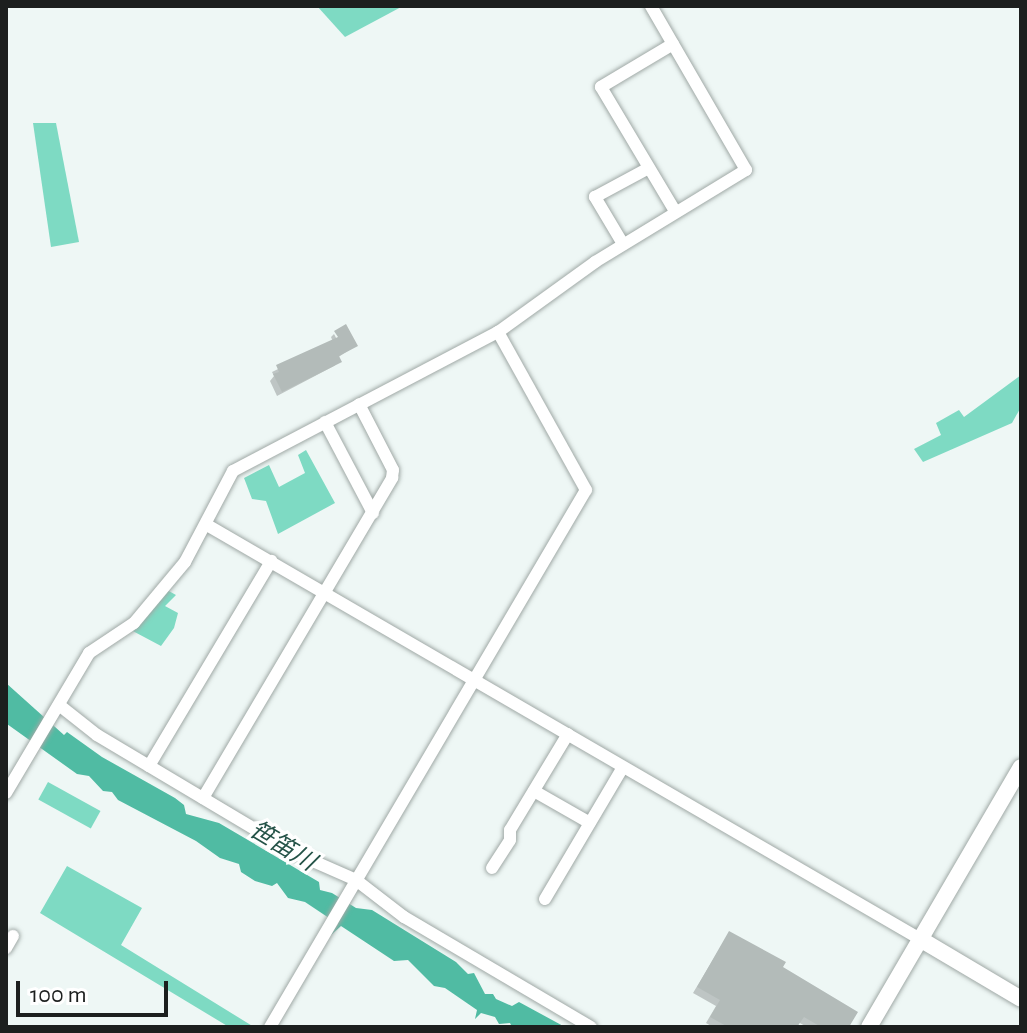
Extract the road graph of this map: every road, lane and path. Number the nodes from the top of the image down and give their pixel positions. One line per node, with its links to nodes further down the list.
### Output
1 (651, 6): 2 (street)
2 (673, 44): 3 (street); 4 (street)
3 (647, 169): 4 (street); 5 (street)
4 (675, 211): 5 (street)
5 (623, 244): 6 (street)
6 (498, 332): 7 (street); 13 (street)
7 (359, 404): 8 (street); 9 (street)
8 (325, 422): 9 (street); 10 (street)
9 (373, 513): 12 (street)
10 (207, 525): 11 (street); 14 (street)
11 (271, 561): 12 (street); 16 (street)
12 (326, 593): 13 (street); 21 (street)
13 (475, 680): 15 (street); 24 (street)
14 (59, 705): 16 (street); 20 (street)
15 (568, 734): 17 (street); 19 (street)
16 (149, 766): 21 (street)
17 (623, 767): 22 (street); 27 (street)
18 (1021, 767): 27 (street)
19 (534, 791): 22 (street); 23 (street)
20 (6, 793)
21 (203, 798): 24 (street)
22 (590, 823): 25 (street)
23 (492, 868)
24 (354, 882): 30 (street); 31 (street)
25 (545, 899)
26 (13, 936): 28 (street)
27 (920, 939): 29 (street); 32 (street)
28 (6, 948)
29 (1021, 999)
30 (270, 1027)
31 (591, 1027)
32 (869, 1027)

